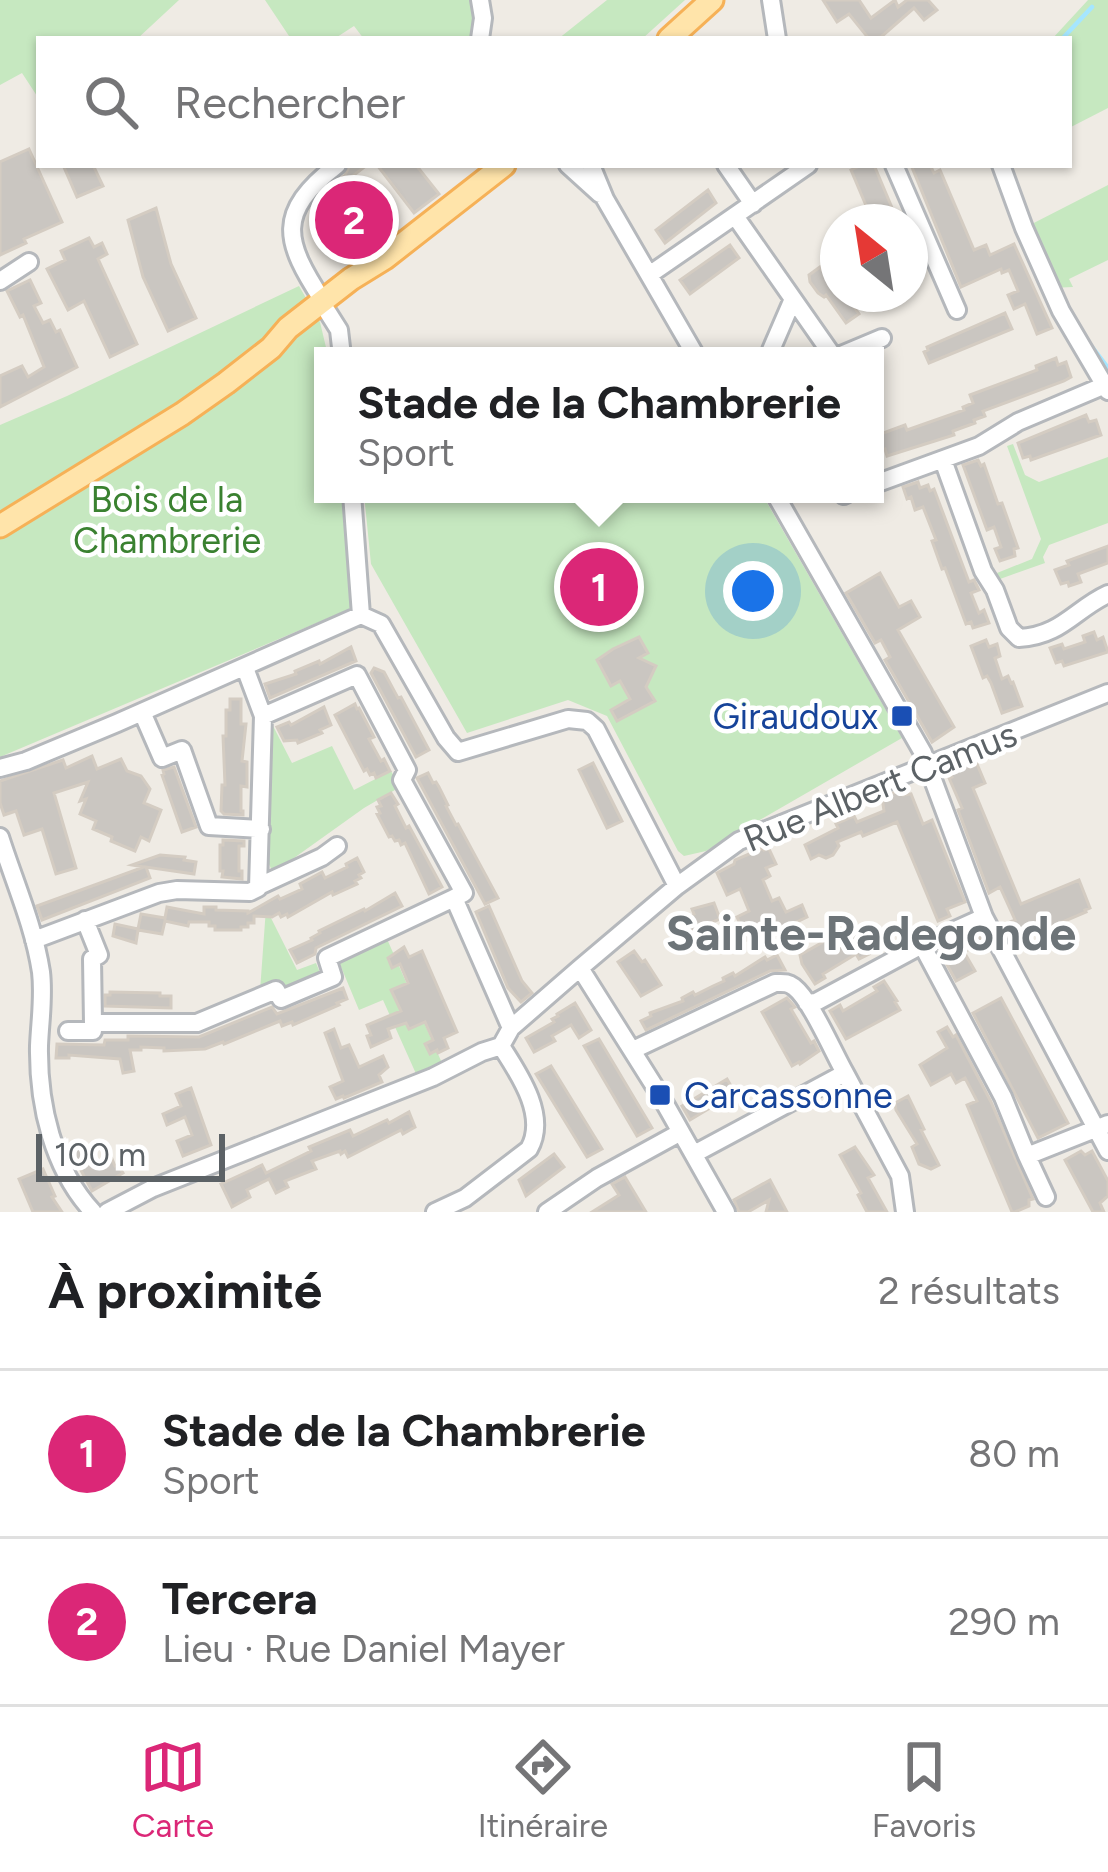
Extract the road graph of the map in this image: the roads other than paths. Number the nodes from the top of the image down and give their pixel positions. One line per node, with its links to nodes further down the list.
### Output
1 (480, 0): 4 (street)
2 (771, 0): 6 (street)
3 (708, 4): 5 (main road)
4 (480, 36)
5 (672, 36)
6 (777, 36)
7 (334, 168): 20 (street)
8 (500, 168): 20 (main road)
9 (583, 168): 17 (street)
10 (728, 168): 14 (street)
11 (804, 168): 14 (street)
12 (895, 168): 21 (street)
13 (1002, 168): 28 (street)
14 (753, 204): 15 (street)
15 (735, 216): 17 (street); 19 (street)
16 (29, 262): 18 (street)
17 (650, 275): 24 (street)
18 (0, 281)
19 (793, 299): 25 (street); 26 (street)
20 (325, 306): 23 (street); 33 (main road)
21 (957, 310)
22 (882, 338): 27 (street)
23 (341, 347)
24 (691, 347)
25 (773, 347)
26 (829, 347)
27 (859, 347)
28 (1107, 388): 29 (street)
29 (943, 460): 30 (street); 34 (street)
30 (884, 481)
31 (353, 503): 35 (street)
32 (780, 503): 40 (street)
33 (0, 526)
34 (1108, 594)
35 (361, 615): 36 (street); 46 (street)
36 (245, 668): 38 (street); 39 (street)
37 (1108, 693): 40 (street, Rue Albert Camus)
38 (142, 712): 41 (street); 42 (street)
39 (263, 716): 42 (street); 47 (street)
40 (926, 766): 46 (street, Rue Albert Camus); 48 (street)
41 (0, 768)
42 (261, 829): 45 (street)
43 (0, 837): 50 (street)
44 (337, 846): 45 (street)
45 (259, 886): 49 (street)
46 (677, 886): 52 (street, Rue Albert Camus)
47 (454, 898): 54 (street); 55 (street)
48 (984, 916): 51 (street); 60 (street)
49 (86, 920): 50 (street); 54 (street)
50 (34, 940): 66 (street)
51 (922, 945): 53 (street); 64 (street)
52 (580, 968): 55 (street, Rue Albert Camus); 58 (street)
53 (807, 1003): 58 (street); 59 (street)
54 (93, 1022): 56 (street)
55 (512, 1028): 57 (street, Rue Albert Camus)
56 (68, 1031)
57 (501, 1046): 67 (street); 68 (street)
58 (632, 1050): 61 (street)
59 (844, 1072): 63 (street); 71 (street)
60 (1102, 1126): 62 (street); 64 (street)
61 (681, 1132): 63 (street); 69 (street)
62 (1108, 1151)
63 (694, 1154): 70 (street)
64 (1028, 1156): 65 (street)
65 (1046, 1197)
66 (93, 1212)
67 (107, 1212)
68 (435, 1212)
69 (547, 1212)
70 (726, 1212)
71 (905, 1212)

